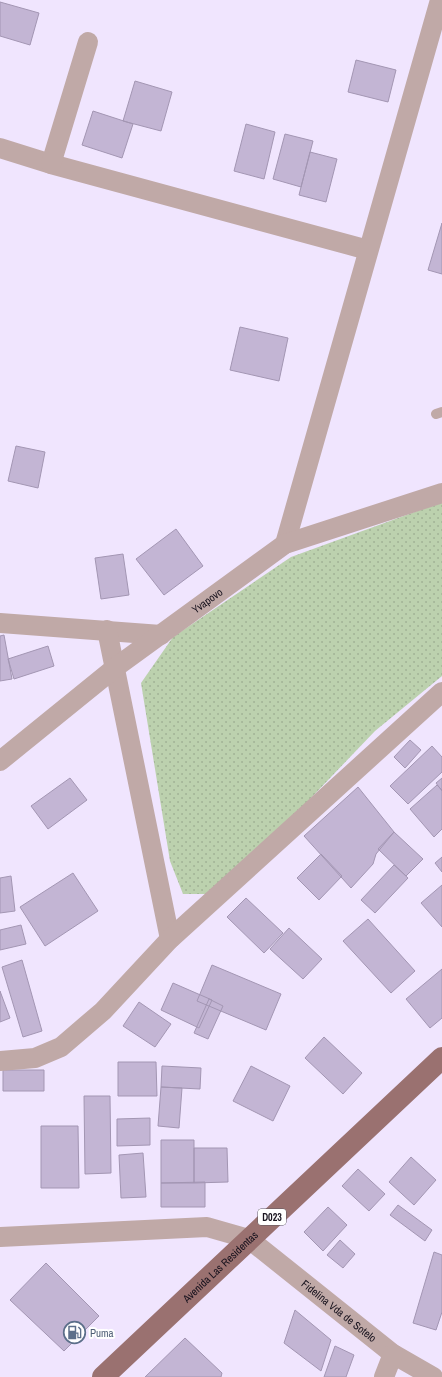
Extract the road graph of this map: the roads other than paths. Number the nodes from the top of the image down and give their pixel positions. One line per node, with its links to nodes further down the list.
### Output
1 (440, 0): 5 (street)
2 (88, 42): 4 (street)
3 (0, 148): 4 (street)
4 (51, 164): 5 (street)
5 (368, 250): 7 (street)
6 (442, 493): 7 (street, Yvapovo)
7 (285, 544): 10 (street, Yvapovo)
8 (0, 623): 9 (street)
9 (108, 630): 10 (street); 11 (street)
10 (161, 635): 11 (street, Yvapovo)
11 (116, 667): 13 (street, Yvapovo); 14 (street)
12 (438, 703): 14 (street)
13 (0, 761)
14 (170, 939): 16 (street)
15 (442, 1058): 18 (main road, Avenida Las Residentas / D023)
16 (0, 1061)
17 (0, 1237): 18 (street)
18 (249, 1239): 19 (street, Fidelina Vda de Sotelo); 20 (main road, Avenida Las Residentas / D023)
19 (393, 1354): 21 (street); 22 (street, Fidelina Vda de Sotelo)
20 (103, 1377)
21 (384, 1377)
22 (433, 1377)

